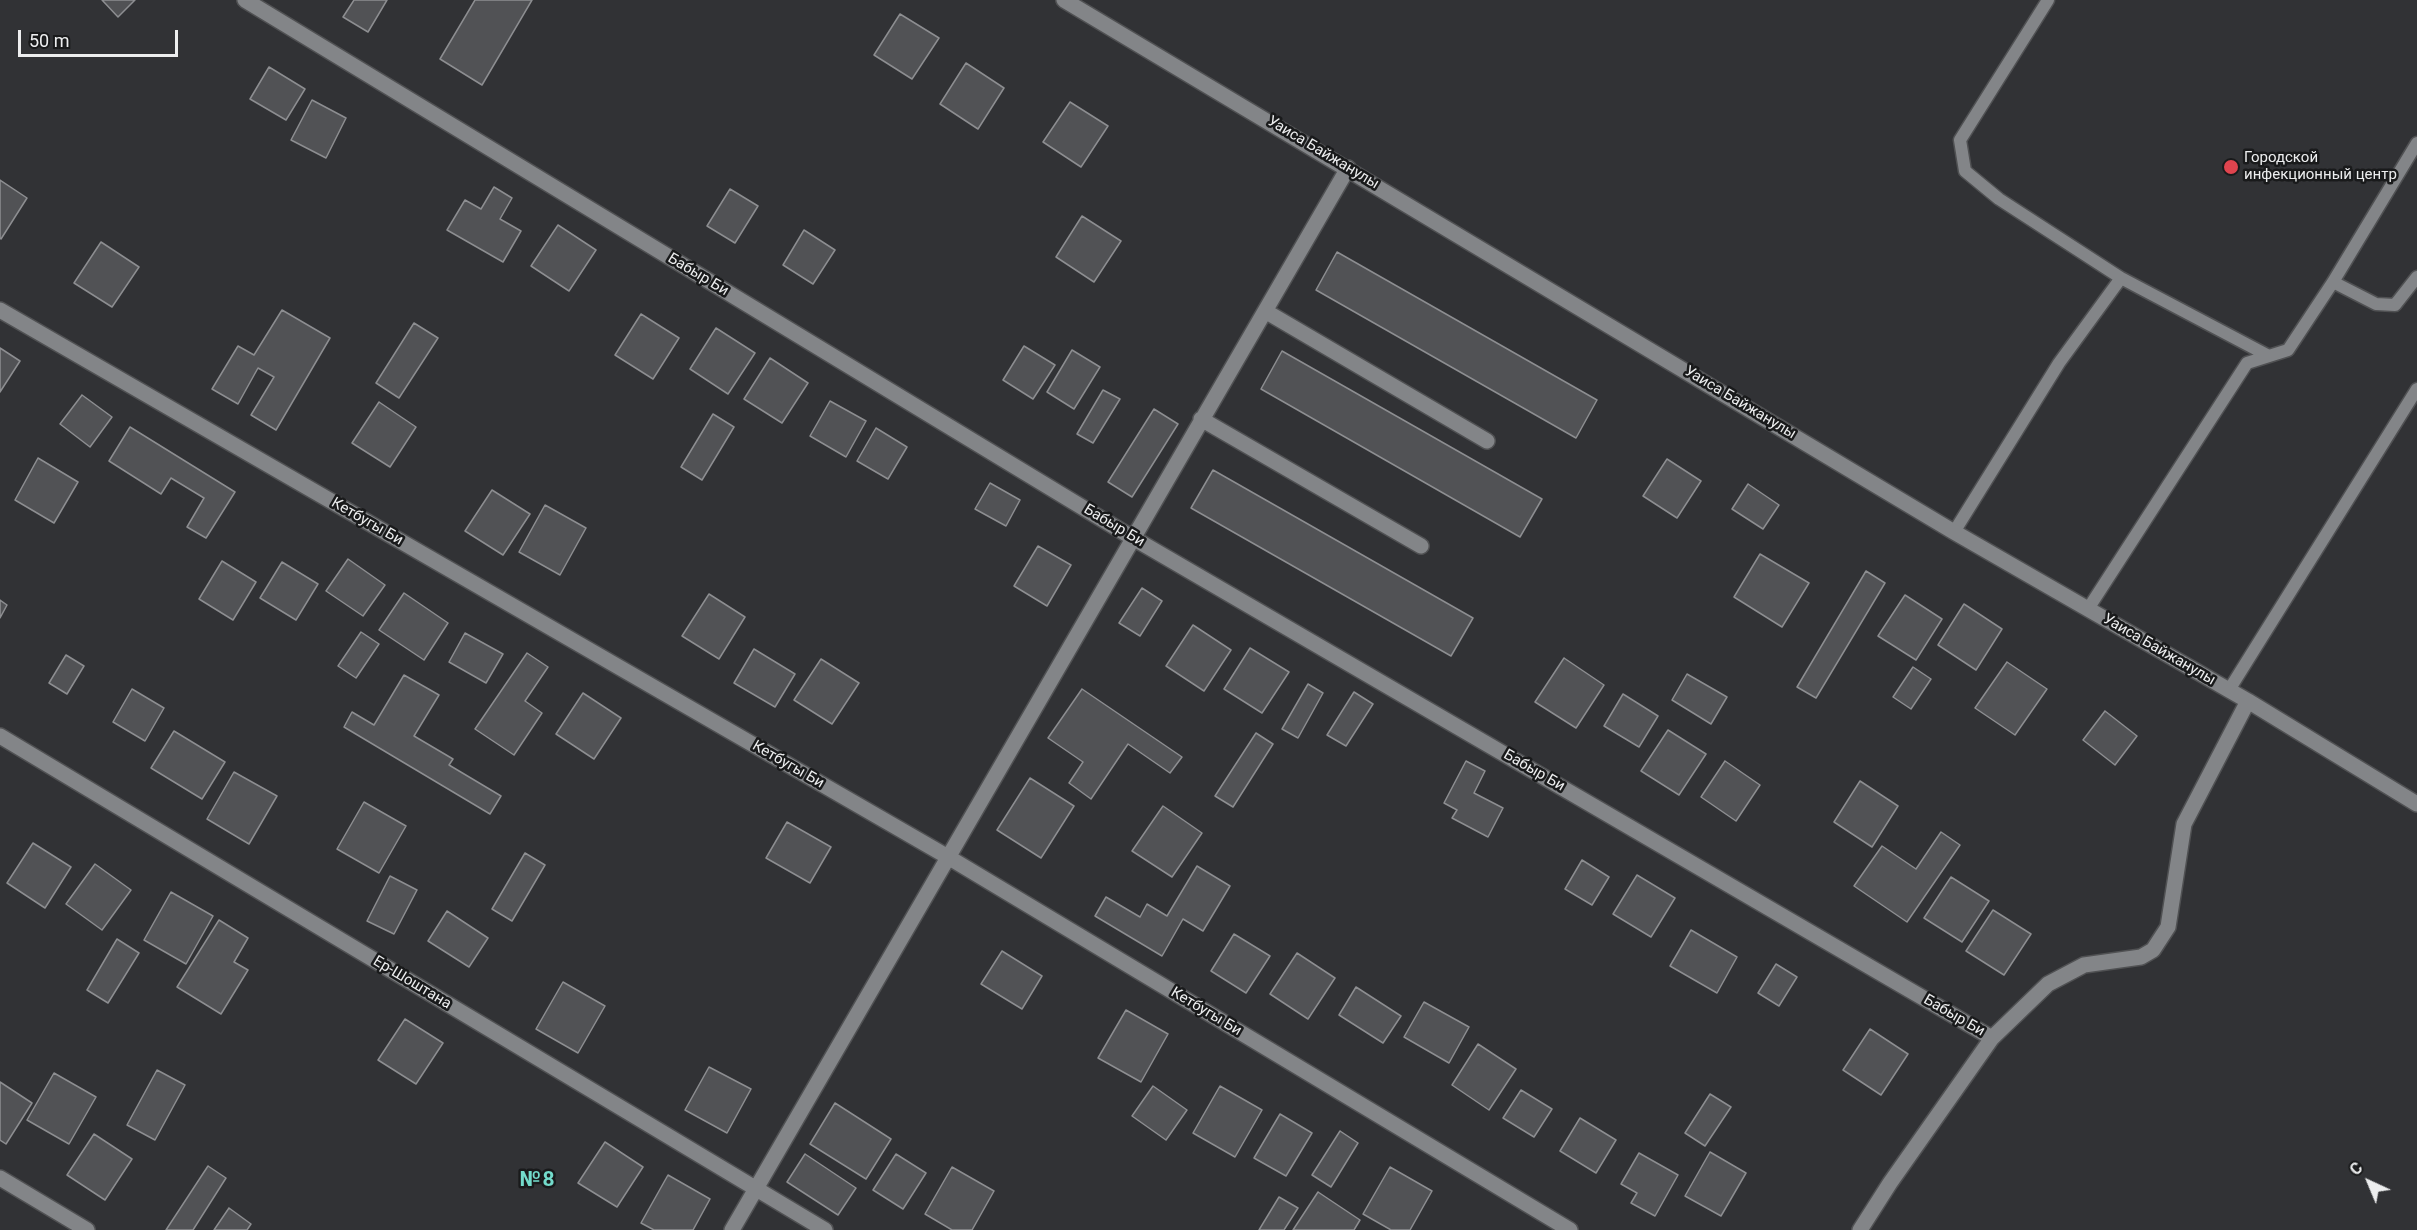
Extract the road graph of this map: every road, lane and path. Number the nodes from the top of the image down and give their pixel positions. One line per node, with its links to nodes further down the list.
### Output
1 (245, 0): 16 (street, Бабыр Би)
2 (1064, 0): 5 (street, Уаиса Байжанулы)
3 (2048, 0): 7 (lane)
4 (2417, 143): 8 (lane)
5 (1348, 168): 10 (street); 15 (street, Уаиса Байжанулы)
6 (2417, 277): 8 (lane)
7 (2121, 278): 11 (lane); 15 (lane)
8 (2333, 282): 11 (lane)
9 (0, 310): 23 (street, Кетбугы Би)
10 (1265, 311): 13 (street); 14 (street)
11 (2268, 355): 18 (lane)
12 (2417, 389): 19 (lane)
13 (1201, 419): 16 (street); 17 (street)
14 (1487, 441)
15 (1954, 532): 18 (street, Уаиса Байжанулы)
16 (1132, 538): 23 (street); 24 (street, Бабыр Би)
17 (1421, 546)
18 (2088, 609): 19 (street, Уаиса Байжанулы)
19 (2229, 690): 20 (street, Уаиса Байжанулы)
20 (2248, 701): 22 (street, Уаиса Байжанулы); 24 (street)
21 (0, 736): 26 (street, Ер-Шоштана)
22 (2417, 804)
23 (948, 857): 26 (street); 30 (street, Кетбугы Би)
24 (1992, 1038): 31 (street)
25 (0, 1178): 27 (street)
26 (756, 1190): 28 (street); 29 (street, Ер-Шоштана)
27 (87, 1230)
28 (732, 1230)
29 (825, 1230)
30 (1570, 1230)
31 (1860, 1230)

